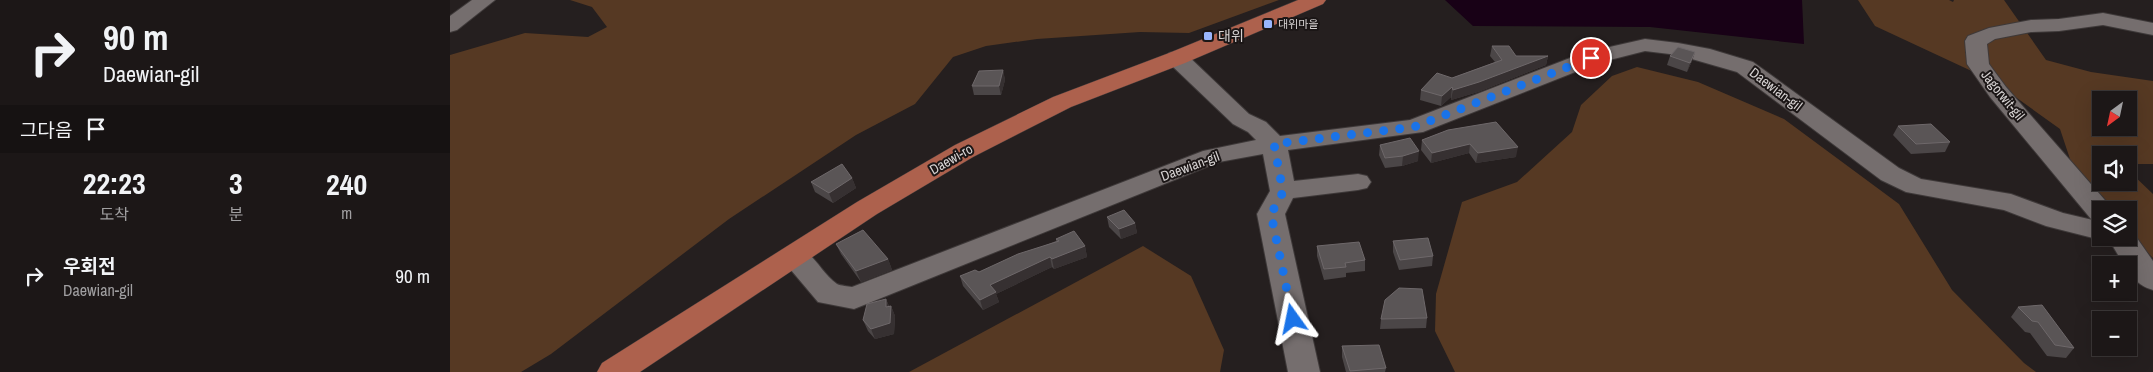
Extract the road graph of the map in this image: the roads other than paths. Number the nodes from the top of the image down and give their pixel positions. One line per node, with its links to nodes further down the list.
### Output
1 (485, 0): 4 (street)
2 (1316, 0): 6 (main road, Daewi-ro)
3 (2142, 27): 5 (street); 10 (street, Jagorwit-gil)
4 (455, 32)
5 (2153, 38)
6 (1177, 58): 7 (street); 13 (main road, Daewi-ro)
7 (1274, 144): 9 (street); 11 (street, Daewian-gil); 13 (street, Daewian-gil)
8 (1358, 182): 9 (street)
9 (1283, 192): 16 (street)
10 (2092, 202)
11 (2092, 229)
12 (2127, 246): 14 (street)
13 (794, 257): 15 (main road, Daewi-ro)
14 (2153, 280)
15 (614, 372)
16 (1304, 372)

